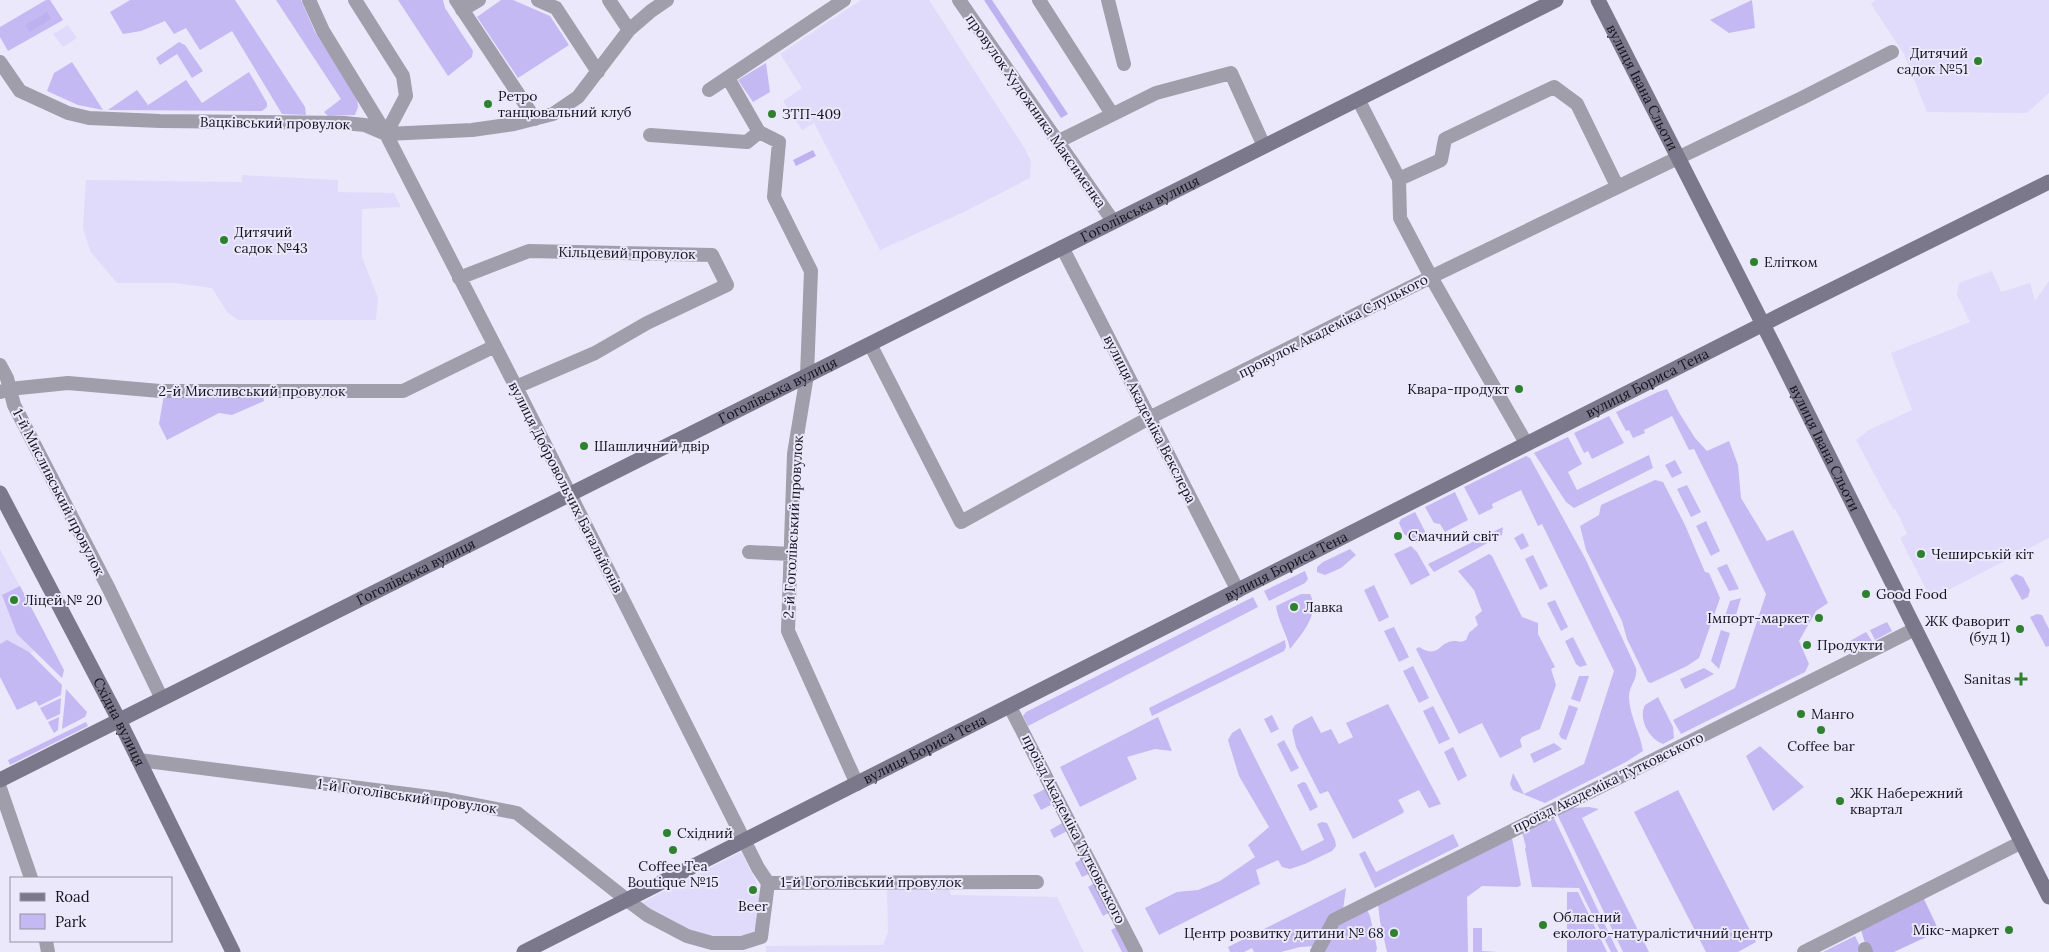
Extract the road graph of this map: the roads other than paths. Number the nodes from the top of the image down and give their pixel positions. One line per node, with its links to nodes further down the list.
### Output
1 (310, 0): 25 (street, вулиця Добровольчих Батальйонів)
2 (354, 0): 25 (street)
3 (479, 0): 13 (street)
4 (538, 0): 18 (street)
5 (609, 0): 14 (street)
6 (667, 0): 14 (street, Вацківський провулок)
7 (844, 0): 19 (street)
8 (960, 0): 27 (street, провулок Художника Максименка)
9 (1039, 0): 22 (street)
10 (1108, 0): 17 (street)
11 (1556, 0): 21 (street, Гоголівська вулиця)
12 (1598, 0): 29 (street, вулиця Івана Сльоти)
13 (459, 5): 23 (street)
14 (629, 30): 18 (street, Вацківський провулок)
15 (1892, 52): 29 (street, провулок Академіка Слуцького)
16 (0, 62): 25 (street, Вацківський провулок)
17 (1124, 64)
18 (598, 72): 23 (street, Вацківський провулок)
19 (728, 78): 20 (street); 24 (street)
20 (709, 90)
21 (1358, 99): 28 (street, Гоголівська вулиця); 30 (street)
22 (1112, 114): 27 (street); 28 (street)
23 (535, 119): 25 (street, Вацківський провулок)
24 (758, 132): 26 (street); 41 (street, 2-й Гоголівський провулок)
25 (386, 134): 36 (street, вулиця Добровольчих Батальйонів)
26 (650, 135)
27 (1059, 141): 33 (street, провулок Художника Максименка)
28 (1264, 146): 33 (street, Гоголівська вулиця)
29 (1677, 156): 32 (street, провулок Академіка Слуцького); 37 (street, вулиця Івана Сльоти)
30 (1399, 179): 32 (street); 35 (street)
31 (2049, 182): 37 (street, вулиця Бориса Тена)
32 (1617, 186): 35 (street, провулок Академіка Слуцького)
33 (1113, 221): 34 (street, Гоголівська вулиця)
34 (1062, 247): 38 (street, Гоголівська вулиця); 44 (street, вулиця Академіка Векслера)
35 (1431, 277): 44 (street, провулок Академіка Слуцького); 45 (street)
36 (459, 278): 39 (street, вулиця Добровольчих Батальйонів); 42 (street, Кільцевий провулок)
37 (1763, 325): 45 (street, вулиця Бориса Тена); 52 (street, вулиця Івана Сльоти)
38 (870, 344): 41 (street, Гоголівська вулиця); 44 (street, провулок Академіка Слуцького)
39 (495, 346): 42 (street, вулиця Добровольчих Батальйонів); 43 (street, 2-й Мисливський провулок)
40 (0, 365): 43 (street, 1-й Мисливський провулок)
41 (807, 375): 47 (street, Гоголівська вулиця); 50 (street, 2-й Гоголівський провулок)
42 (516, 387): 47 (street, вулиця Добровольчих Батальйонів)
43 (5, 390): 53 (street, 1-й Мисливський провулок)
44 (1149, 418): 51 (street, вулиця Академіка Векслера)
45 (1526, 443): 51 (street, вулиця Бориса Тена)
46 (0, 493): 55 (street, Східна вулиця)
47 (569, 494): 53 (street, Гоголівська вулиця); 60 (street, вулиця Добровольчих Батальйонів)
48 (0, 509): 55 (street, Східна вулиця)
49 (748, 552): 50 (street)
50 (791, 554): 58 (street, 2-й Гоголівський провулок)
51 (1238, 591): 54 (street, вулиця Бориса Тена)
52 (1915, 629): 61 (street, вулиця Івана Сльоти); 73 (street, проїзд Академіка Тутковського)
53 (162, 699): 55 (street, Гоголівська вулиця)
54 (1010, 707): 58 (street, вулиця Бориса Тена); 72 (street, проїзд Академіка Тутковського)
55 (115, 722): 56 (street, Східна вулиця); 57 (street, Гоголівська вулиця); 68 (street, Східна вулиця)
56 (139, 760): 66 (street, 1-й Гоголівський провулок); 69 (street, Східна вулиця)
57 (0, 780)
58 (857, 784): 60 (street, вулиця Бориса Тена)
59 (0, 788): 62 (street)
60 (745, 840): 64 (street, вулиця Добровольчих Батальйонів); 66 (street, вулиця Бориса Тена)
61 (2022, 842): 65 (street, вулиця Івана Сльоти); 74 (street)
62 (31, 877)
63 (1037, 882): 64 (street, 1-й Гоголівський провулок)
64 (768, 883): 67 (street, 1-й Гоголівський провулок)
65 (2049, 897)
66 (627, 900): 67 (street, 1-й Гоголівський провулок); 70 (street, вулиця Бориса Тена)
67 (761, 937): 71 (street)
68 (224, 952)
69 (234, 952)
70 (524, 952)
71 (760, 952)
72 (1136, 952)
73 (1317, 952)
74 (1804, 952)

